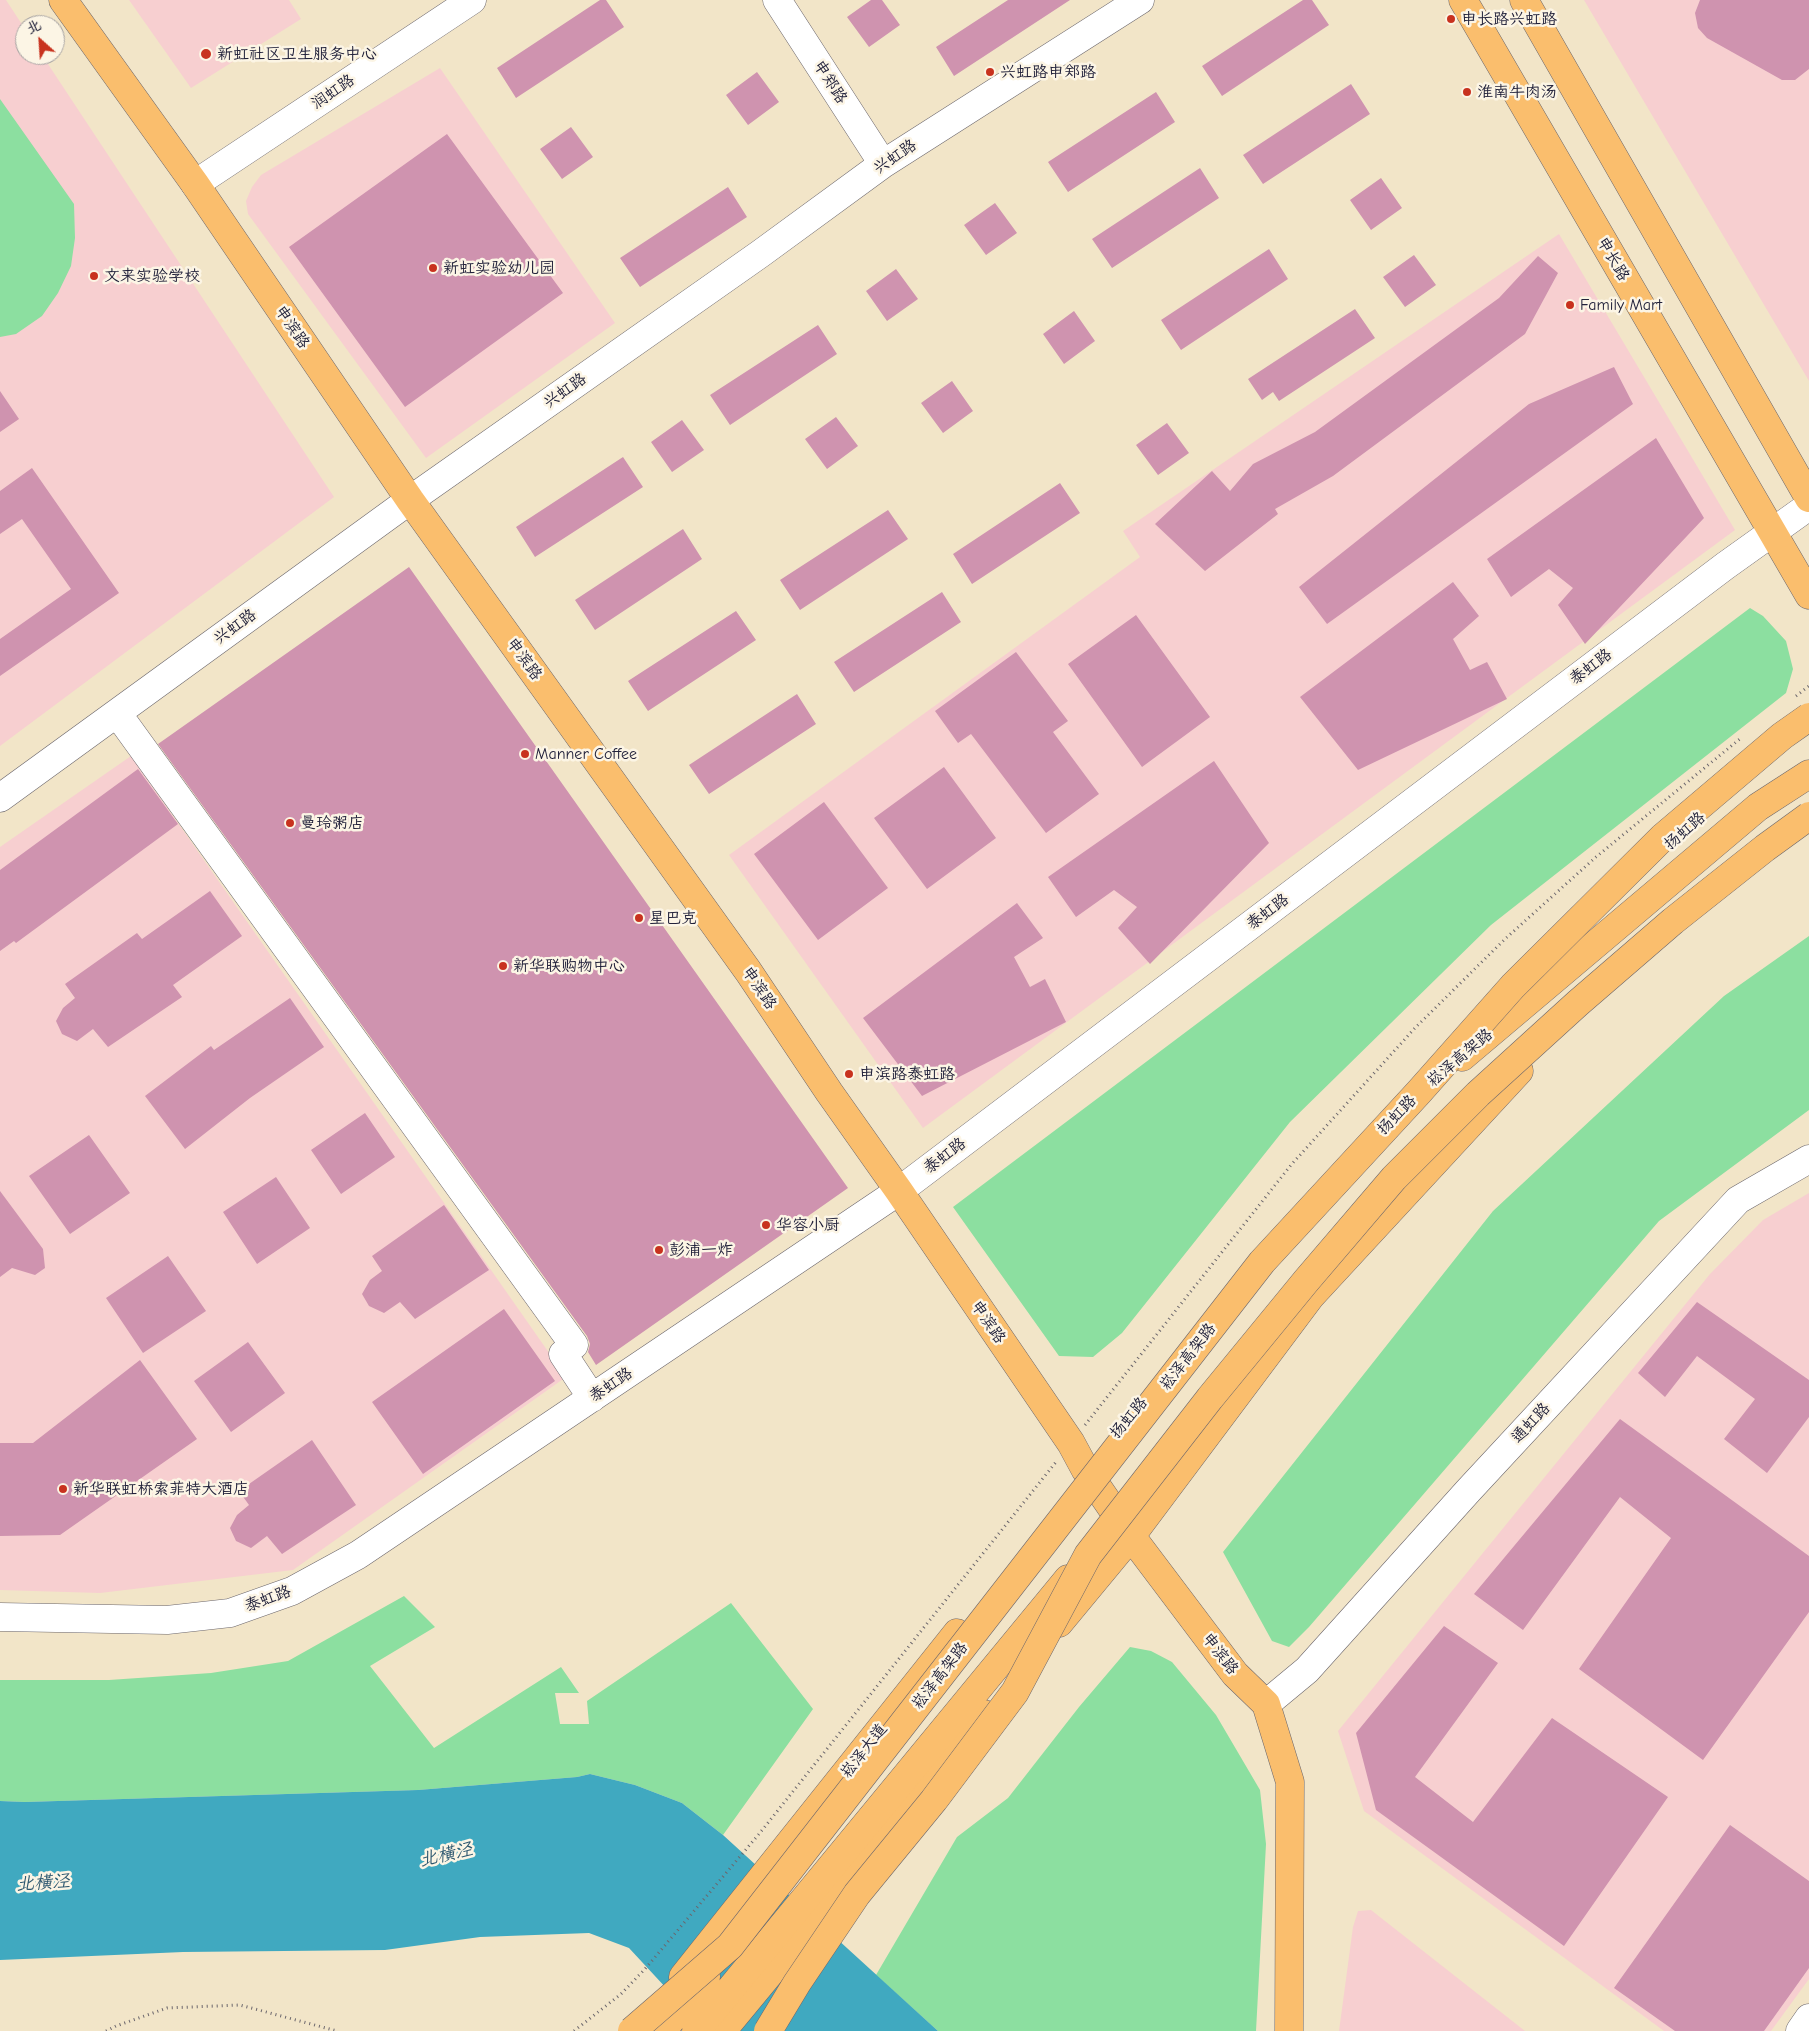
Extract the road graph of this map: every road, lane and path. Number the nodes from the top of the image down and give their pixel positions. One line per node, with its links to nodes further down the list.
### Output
1 (63, 0): 8 (main road, 申滨路)
2 (472, 0): 8 (street, 润虹路)
3 (777, 0): 7 (street, 申郑路)
4 (1140, 0): 7 (street, 兴虹路)
5 (1463, 0): 12 (main road, 申长路)
6 (1524, 0): 9 (main road)
7 (883, 164): 10 (street, 兴虹路)
8 (195, 184): 10 (main road, 申滨路)
9 (1809, 498)
10 (410, 500): 14 (street, 兴虹路); 23 (main road, 申滨路)
11 (1809, 506): 12 (street, 泰虹路)
12 (1771, 532): 13 (main road, 申长路); 23 (street, 泰虹路)
13 (1809, 595)
14 (117, 713): 18 (street, 兴虹路); 24 (street)
15 (1809, 717): 21 (main road, bridge)
16 (1809, 734): 25 (main road, 扬虹路)
17 (1809, 774): 21 (main road, 崧泽高架路, bridge)
18 (0, 798)
19 (1809, 816): 27 (main road, bridge)
20 (1809, 824): 26 (main road)
21 (1419, 1092): 31 (main road, 崧泽高架路, bridge)
22 (1809, 1159): 29 (street, 通虹路)
23 (899, 1191): 24 (street, 泰虹路); 25 (main road, 申滨路)
24 (592, 1398): 28 (street, 泰虹路)
25 (1085, 1469): 26 (main road, 申滨路); 37 (main road, 崧泽大道, bridge)
26 (1131, 1536): 29 (main road, 申滨路); 40 (main road)
27 (1088, 1555): 39 (main road, bridge); 41 (main road, bridge)
28 (0, 1617)
29 (1266, 1704): 42 (main road, 申滨路)
30 (758, 1834): 35 (path)
31 (730, 1946): 36 (main road, bridge); 38 (main road, 崧泽高架路, bridge)
32 (1809, 2018): 43 (street)
33 (106, 2031): 34 (path)
34 (336, 2031)
35 (574, 2031)
36 (632, 2031)
37 (640, 2031)
38 (662, 2031)
39 (696, 2031)
40 (722, 2031)
41 (768, 2031)
42 (1289, 2031)
43 (1800, 2031)

